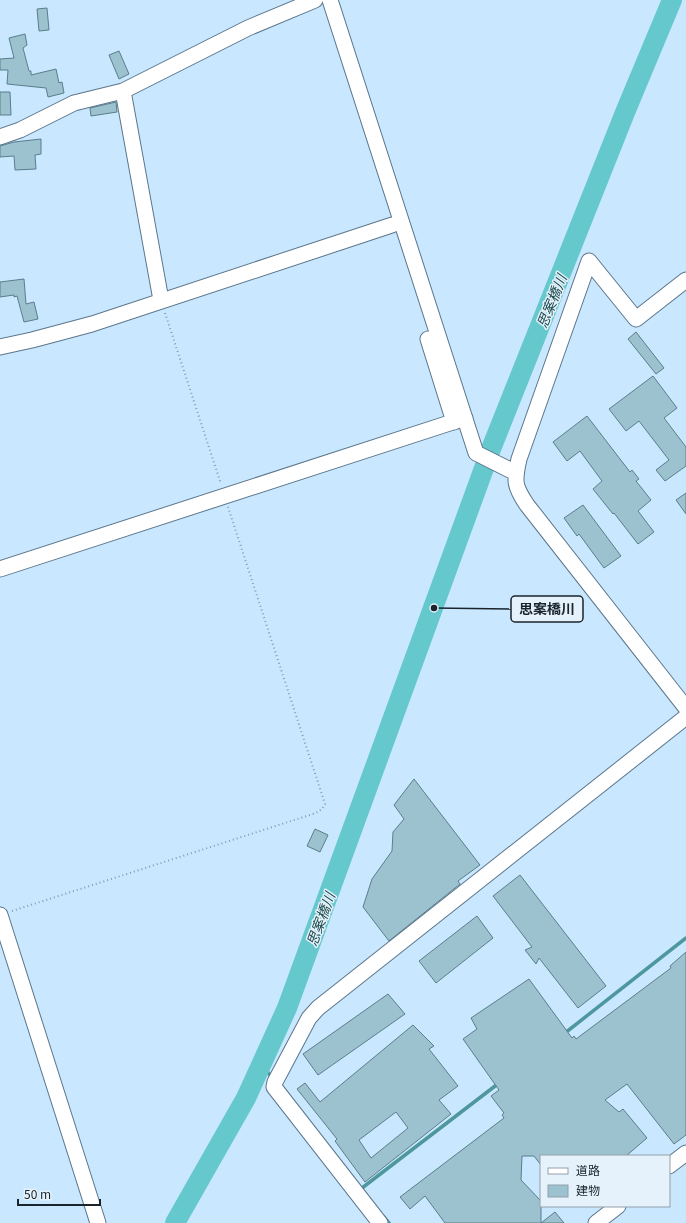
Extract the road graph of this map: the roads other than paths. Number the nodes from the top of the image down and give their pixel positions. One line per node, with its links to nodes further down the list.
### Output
1 (315, 0): 4 (street)
2 (321, 0): 6 (street)
3 (330, 0): 10 (street)
4 (124, 91): 5 (street); 8 (street)
5 (0, 137)
6 (392, 225): 8 (street); 10 (street)
7 (686, 280): 11 (street)
8 (161, 300): 9 (street)
9 (0, 347)
10 (459, 420): 11 (street); 12 (street)
11 (511, 471): 13 (street)
12 (0, 569)
13 (686, 708)
14 (686, 717): 20 (street)
15 (3, 914): 19 (street)
16 (686, 1153): 17 (street)
17 (670, 1165)
18 (617, 1207): 21 (street)
19 (98, 1223)
20 (380, 1223)
21 (596, 1223)

